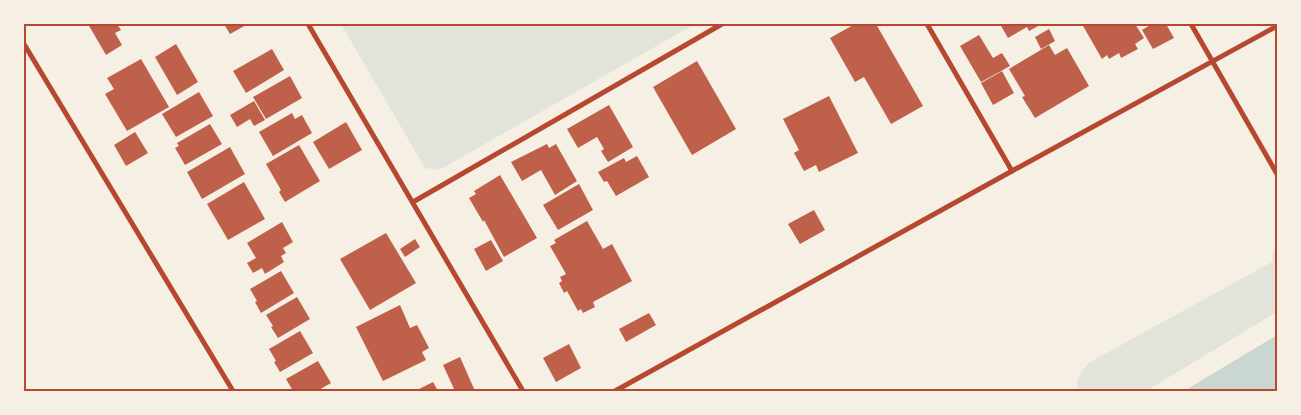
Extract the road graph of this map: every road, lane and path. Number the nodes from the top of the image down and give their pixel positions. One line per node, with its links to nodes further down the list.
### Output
1 (308, 24): 10 (street)
2 (722, 24): 10 (street)
3 (927, 24): 8 (street)
4 (1191, 24): 7 (street)
5 (1277, 26): 7 (street)
6 (24, 44): 11 (street)
7 (1213, 62): 8 (street); 9 (street)
8 (1012, 171): 13 (street)
9 (1277, 174)
10 (413, 202): 12 (street)
11 (233, 391)
12 (524, 391)
13 (615, 391)

